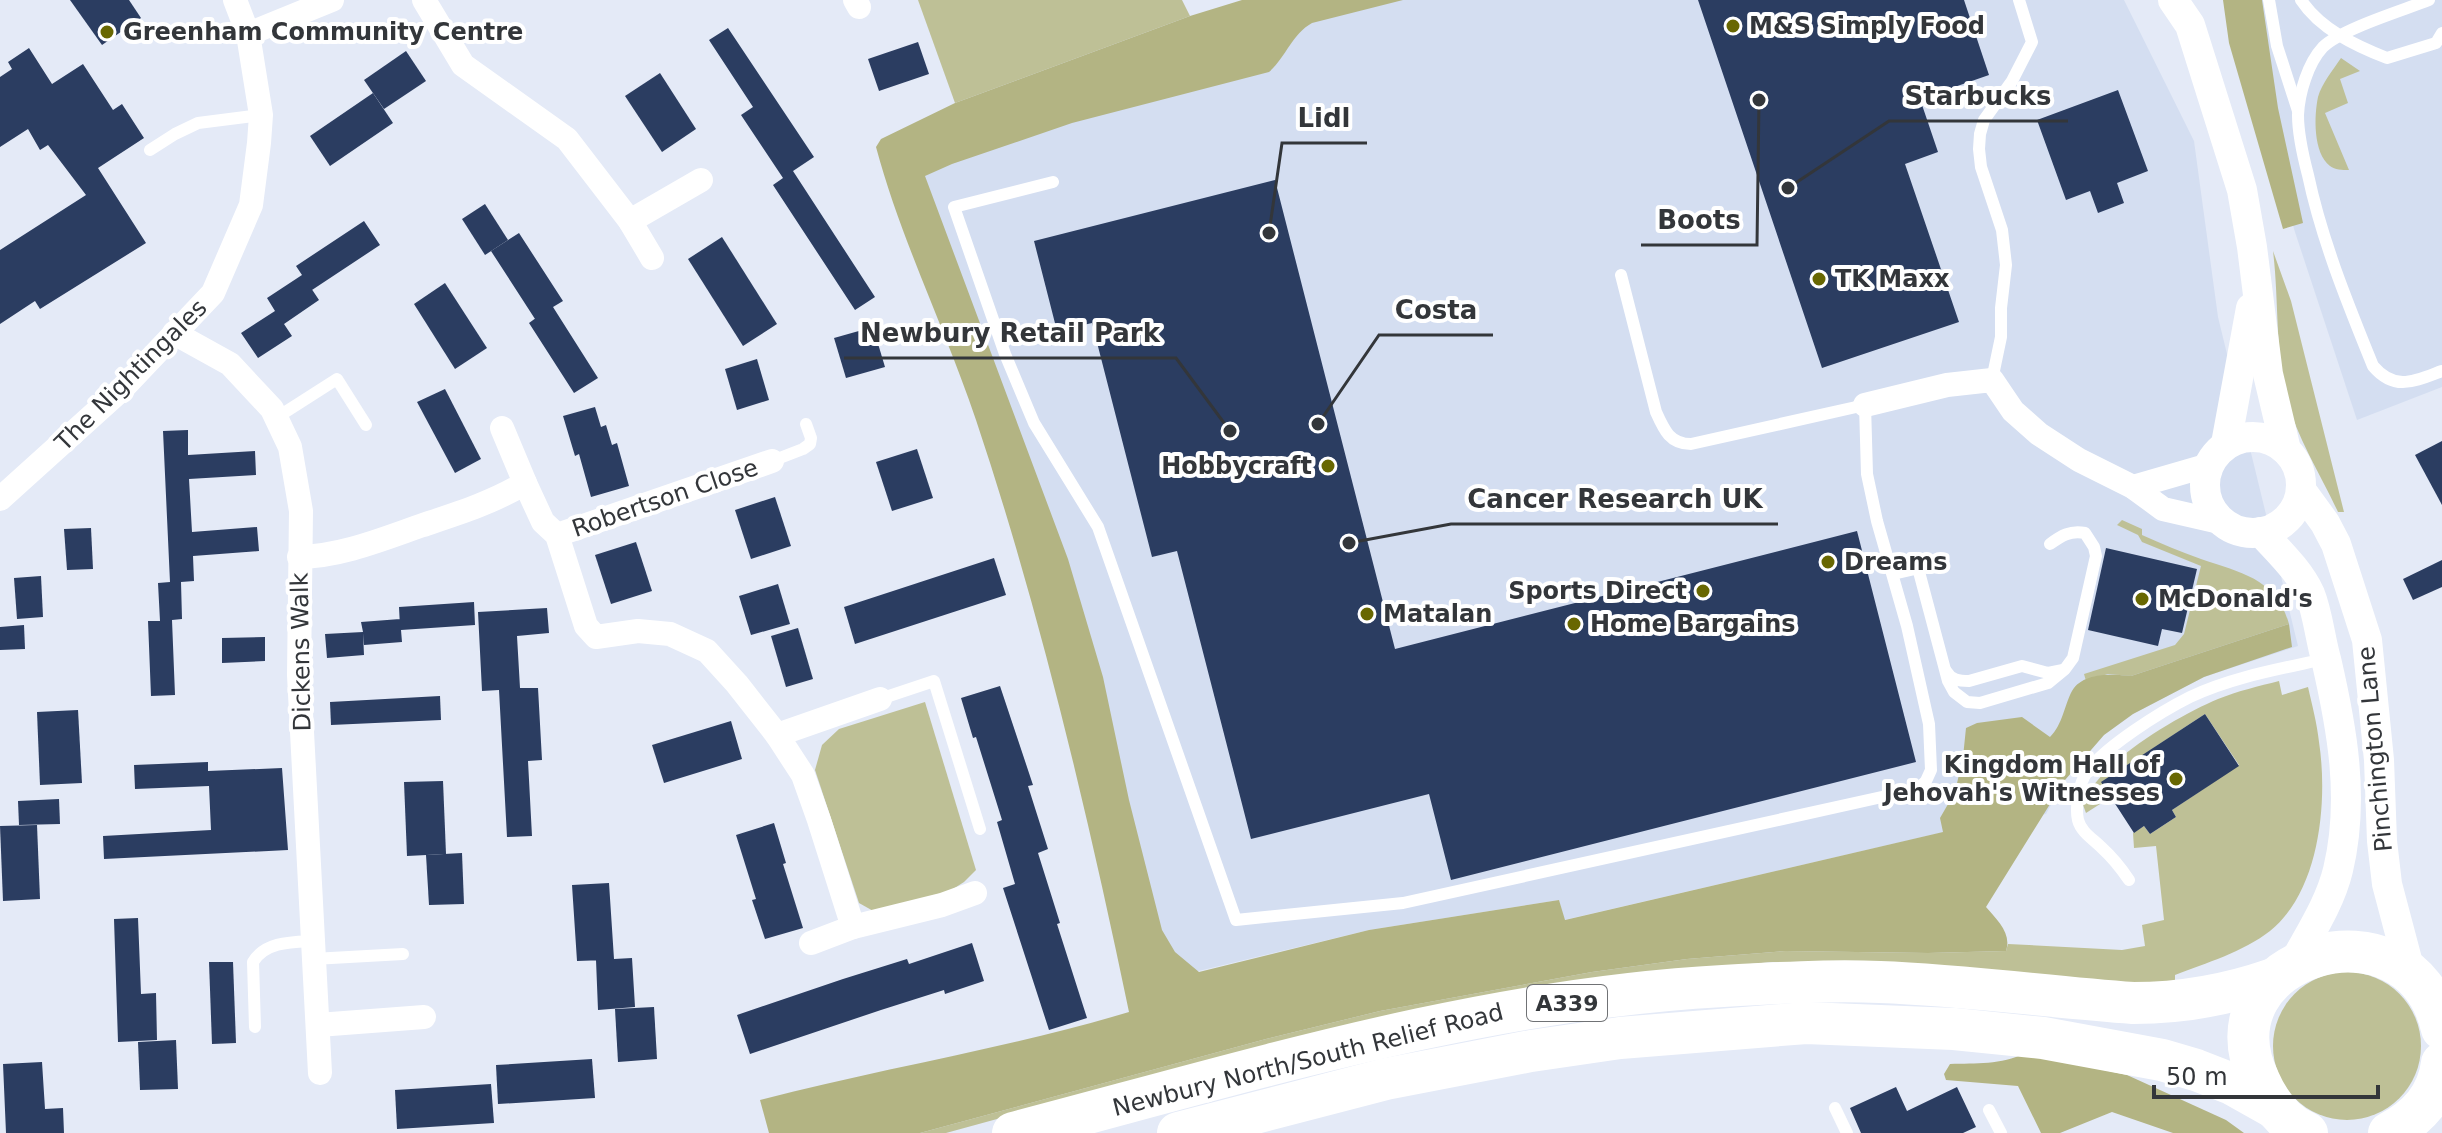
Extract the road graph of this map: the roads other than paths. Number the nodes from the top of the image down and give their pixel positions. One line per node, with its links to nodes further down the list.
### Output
1 (235, 0): 11 (street, The Nightingales)
2 (332, 0): 11 (street)
3 (424, 0): 18 (street)
4 (2019, 0): 24 (lane)
5 (2173, 0): 9 (street)
6 (2269, 0): 13 (lane)
7 (2301, 0): 12 (lane)
8 (2429, 0): 12 (lane)
9 (2191, 12): 21 (street)
10 (2442, 33): 12 (lane)
11 (248, 34): 14 (street, The Nightingales)
12 (2340, 35): 13 (lane)
13 (2298, 111): 23 (lane)
14 (261, 115): 15 (lane); 22 (street, The Nightingales)
15 (150, 150)
16 (701, 180): 18 (street)
17 (1053, 182): 42 (lane)
18 (630, 221): 19 (street)
19 (652, 258)
20 (1621, 275): 25 (lane)
21 (2255, 283): 30 (street); 31 (street)
22 (174, 333): 26 (street, Dickens Walk); 36 (street, The Nightingales)
23 (2442, 371)
24 (1992, 380): 25 (street); 34 (street)
25 (1865, 405): 42 (lane)
26 (276, 418): 28 (lane); 41 (street, Dickens Walk)
27 (806, 424): 32 (lane)
28 (366, 425)
29 (502, 428): 33 (street)
30 (2286, 450): 31 (street); 35 (street)
31 (2217, 455): 34 (street); 37 (street)
32 (772, 461): 39 (street, Robertson Close)
33 (525, 483): 39 (street); 41 (street)
34 (2133, 487): 37 (street)
35 (2301, 490): 38 (street); 56 (street, Pinchington Lane)
36 (0, 499)
37 (2224, 523): 38 (street)
38 (2261, 532): 43 (street, Pinchington Lane)
39 (557, 535): 47 (street)
40 (2050, 544): 44 (lane)
41 (299, 557): 53 (street, Dickens Walk)
42 (1893, 574): 45 (lane)
43 (2325, 659): 49 (lane); 55 (street, Pinchington Lane)
44 (2065, 669): 45 (lane); 45 (lane)
45 (1946, 671)
46 (880, 699): 47 (street); 48 (lane)
47 (777, 735): 51 (street)
48 (980, 829)
49 (2129, 880)
50 (975, 893): 51 (street)
51 (853, 927): 52 (street)
52 (811, 943)
53 (313, 950): 54 (lane); 58 (street, Dickens Walk); 59 (lane)
54 (403, 954)
55 (2284, 971): 56 (highway, Newbury North/South Relief Road); 63 (highway); 64 (highway, Newbury North/South Relief Road / A339)
56 (2431, 998)
57 (424, 1017): 58 (street)
58 (318, 1025): 60 (street, Dickens Walk)
59 (255, 1027)
60 (320, 1073)
61 (1835, 1108): 66 (lane)
62 (1989, 1110): 67 (lane)
63 (2296, 1126): 65 (highway, Newbury North/South Relief Road / A339)
64 (1013, 1133)
65 (1178, 1133)
66 (1847, 1133)
67 (2001, 1133)

